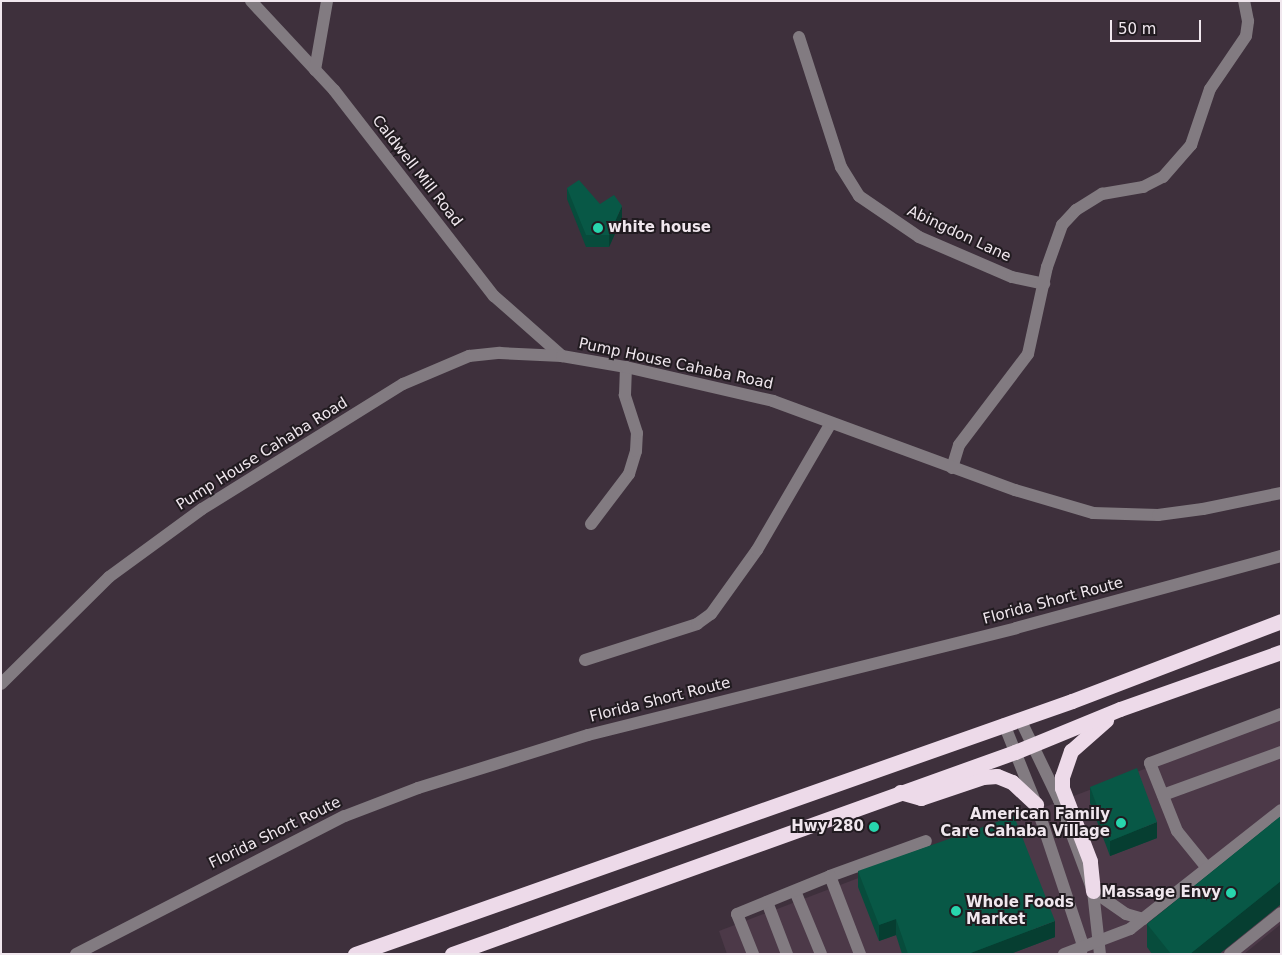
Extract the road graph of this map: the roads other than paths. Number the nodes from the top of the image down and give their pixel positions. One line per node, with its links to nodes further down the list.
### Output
1 (252, 1): 5 (street, Caldwell Mill Road)
2 (327, 1): 5 (street)
3 (1244, 1): 6 (street)
4 (799, 38): 6 (street, Abingdon Lane)
5 (315, 70): 7 (street, Caldwell Mill Road)
6 (1044, 284): 10 (street)
7 (562, 356): 8 (street, Pump House Cahaba Road); 17 (street, Pump House Cahaba Road)
8 (626, 367): 9 (street, Pump House Cahaba Road); 12 (street)
9 (831, 423): 10 (street, Pump House Cahaba Road); 16 (street)
10 (952, 468): 11 (street, Pump House Cahaba Road)
11 (1281, 493)
12 (591, 524)
13 (1281, 556): 39 (street, Florida Short Route)
14 (1281, 621): 20 (highway)
15 (1281, 652): 18 (highway)
16 (585, 660)
17 (1, 684)
18 (1120, 709): 22 (highway); 33 (highway)
19 (1281, 714): 26 (street)
20 (1020, 719): 21 (highway); 22 (street)
21 (1004, 724): 23 (street); 40 (highway)
22 (1032, 745): 23 (highway); 33 (street)
23 (1015, 752): 25 (highway); 27 (street)
24 (1281, 752): 26 (street)
25 (900, 792): 27 (highway); 41 (highway)
26 (1163, 795): 30 (street)
27 (1036, 804): 38 (street)
28 (1281, 810): 30 (street)
29 (926, 842): 31 (street)
30 (1207, 868): 36 (street)
31 (830, 876): 32 (street); 45 (street)
32 (796, 891): 34 (street); 44 (street)
33 (1093, 891): 36 (street); 37 (street)
34 (767, 902): 42 (street); 43 (street)
35 (1281, 913): 47 (street)
36 (1143, 919): 37 (street)
37 (1100, 948): 38 (street)
38 (1081, 951): 46 (street)
39 (76, 954)
40 (355, 954)
41 (452, 954)
42 (753, 954)
43 (787, 954)
44 (821, 954)
45 (860, 954)
46 (1064, 954)
47 (1230, 954)

